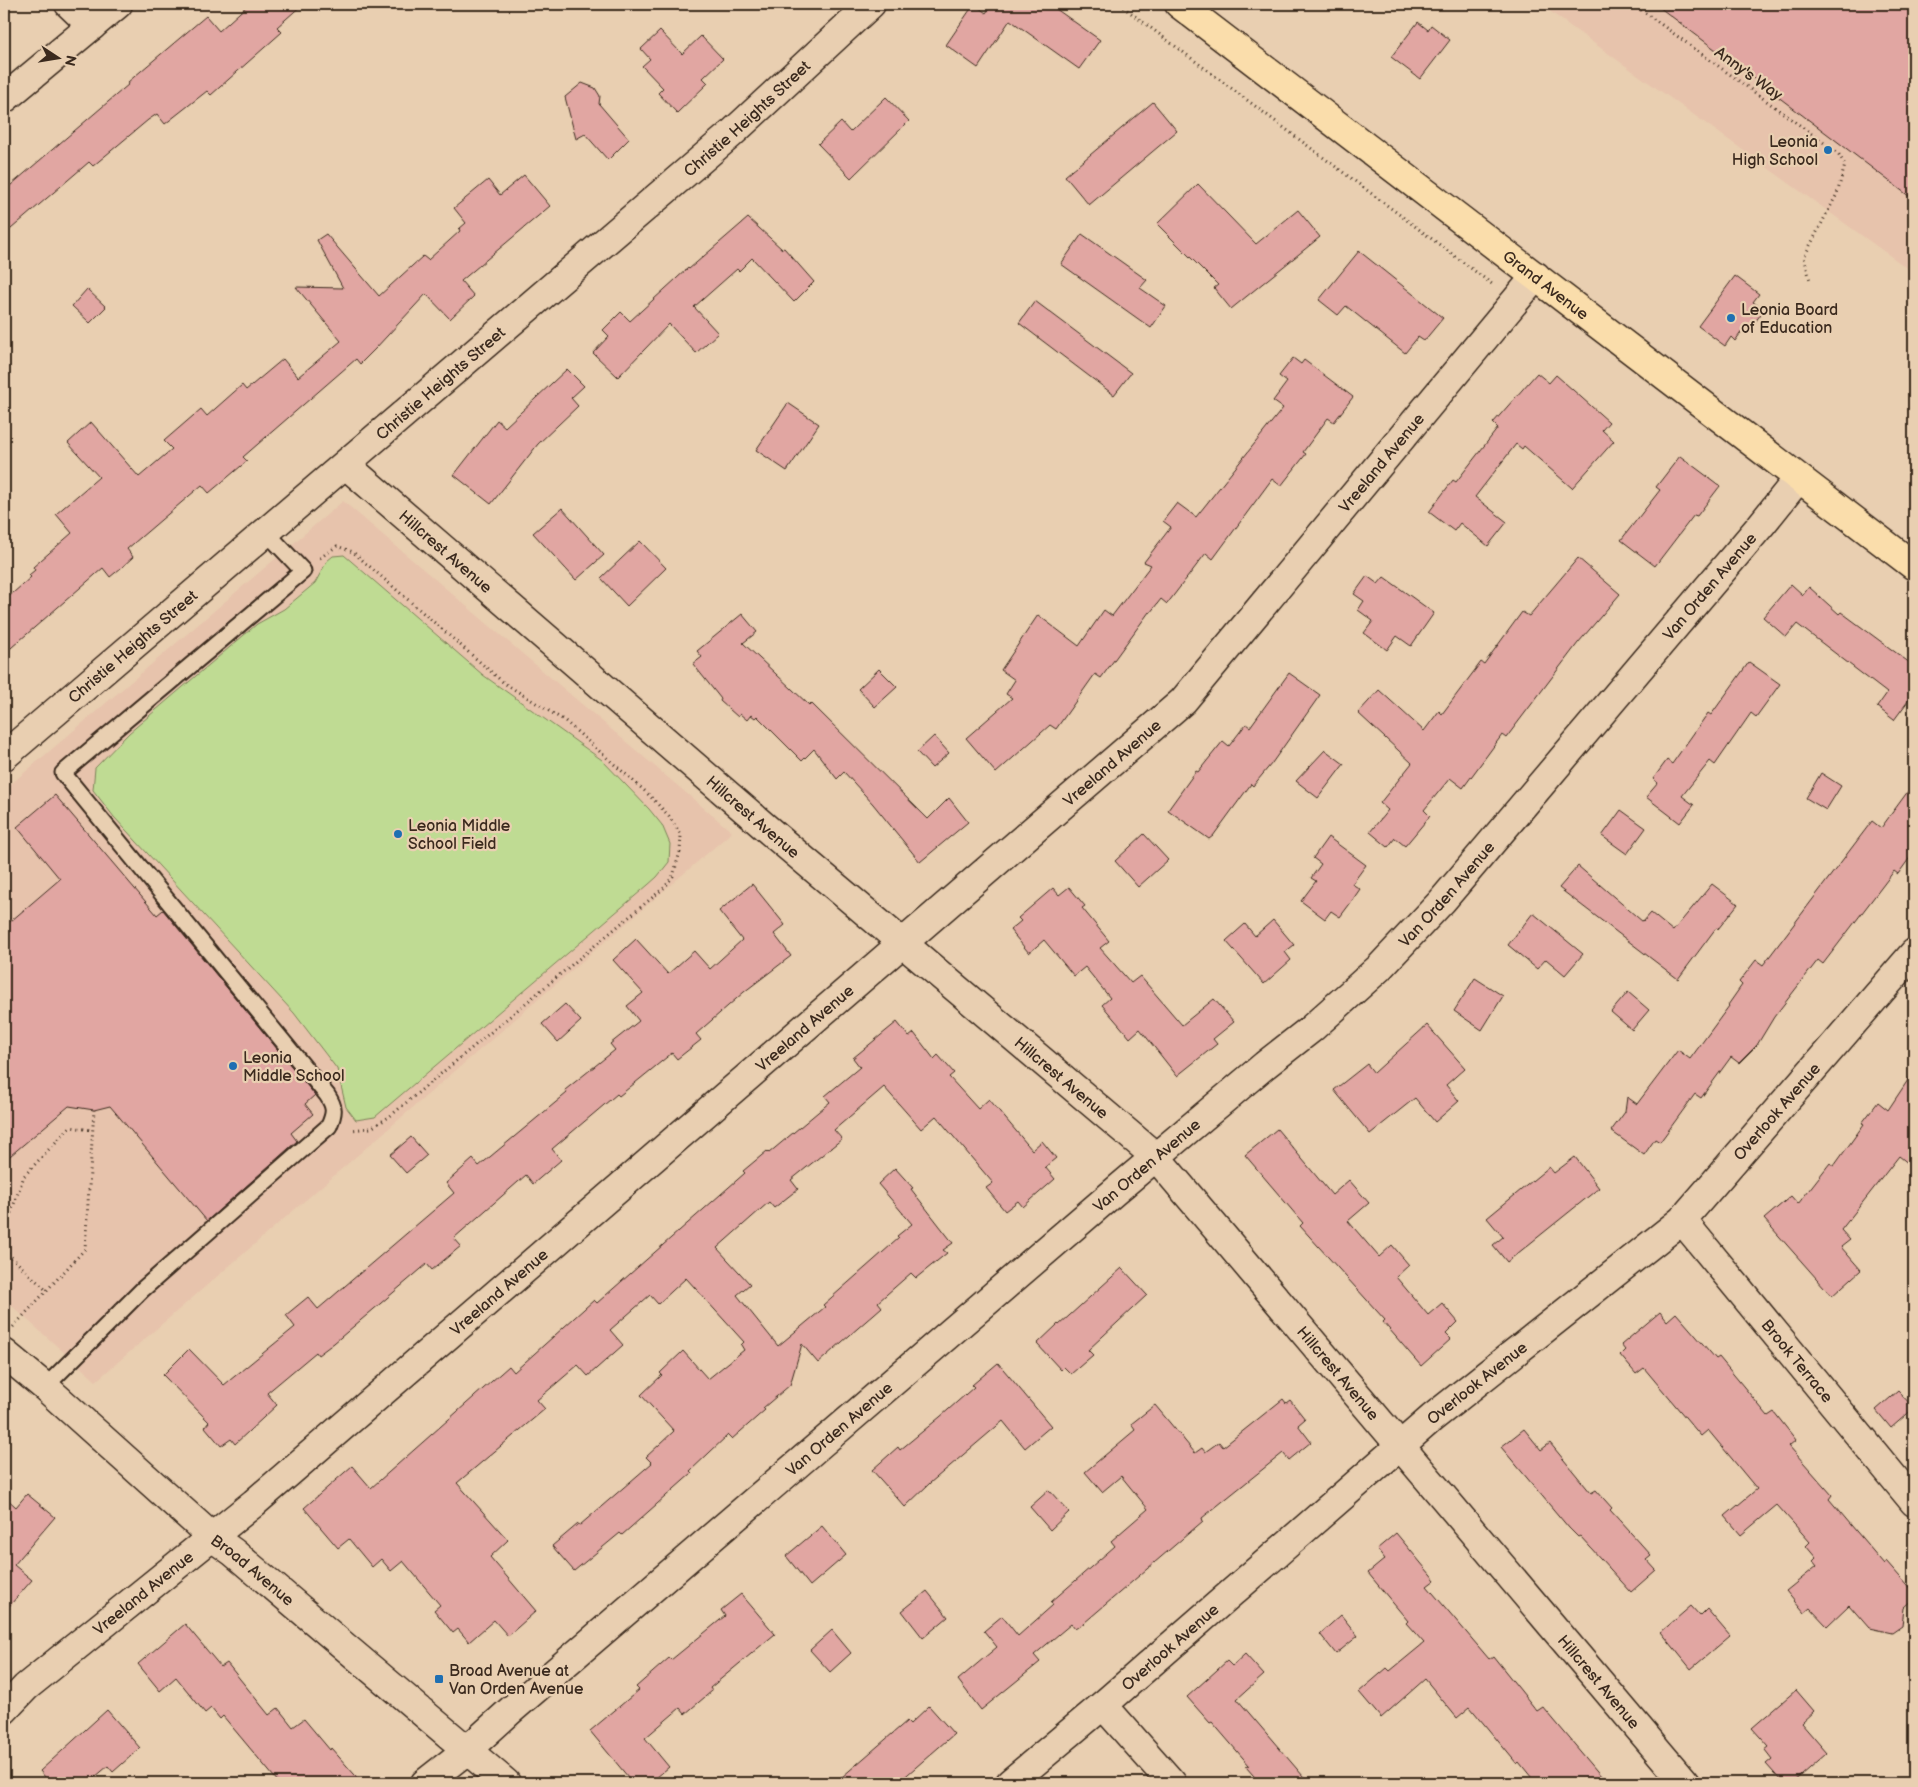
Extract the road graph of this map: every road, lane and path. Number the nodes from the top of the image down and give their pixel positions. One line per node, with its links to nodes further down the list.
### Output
1 (69, 4): 7 (street)
2 (118, 4): 7 (street)
3 (871, 4): 12 (street, Christie Heights Street)
4 (1119, 4): 11 (path)
5 (1179, 4): 9 (main road, Grand Avenue)
6 (1633, 4): 10 (path, Anny's Way)
7 (92, 26): 8 (street)
8 (4, 99)
9 (1536, 276): 11 (street, Vreeland Avenue); 13 (main road, Grand Avenue)
10 (1810, 280)
11 (1516, 301): 20 (street, Vreeland Avenue)
12 (346, 465): 14 (street, Christie Heights Street); 20 (street, Hillcrest Avenue)
13 (1798, 479): 15 (main road, Grand Avenue); 25 (street, Van Orden Avenue)
14 (267, 533): 16 (lane); 17 (street, Christie Heights Street)
15 (1914, 566)
16 (303, 571): 23 (lane); 23 (path)
17 (4, 756)
18 (4, 915): 19 (path)
19 (10, 922)
20 (902, 943): 25 (street, Hillcrest Avenue); 34 (street, Vreeland Avenue)
21 (1914, 952): 26 (street, Overlook Avenue)
22 (94, 1110): 24 (path)
23 (329, 1126): 31 (lane)
24 (92, 1130): 27 (path); 29 (path)
25 (1156, 1157): 32 (street, Hillcrest Avenue); 37 (street, Van Orden Avenue)
26 (1682, 1220): 32 (street, Overlook Avenue); 33 (street, Brook Terrace)
27 (4, 1232)
28 (4, 1250): 29 (path)
29 (47, 1291): 30 (path)
30 (7, 1341): 31 (street, Broad Avenue)
31 (45, 1387): 34 (street, Broad Avenue)
32 (1400, 1447): 35 (street, Overlook Avenue); 42 (street, Hillcrest Avenue)
33 (1914, 1502)
34 (212, 1537): 36 (street, Vreeland Avenue); 37 (street, Broad Avenue)
35 (1103, 1705): 40 (street, Overlook Avenue); 41 (street)
36 (4, 1710)
37 (467, 1750): 38 (street, Van Orden Avenue); 39 (street, Broad Avenue)
38 (425, 1783)
39 (506, 1783)
40 (1010, 1783)
41 (1172, 1783)
42 (1685, 1783)

